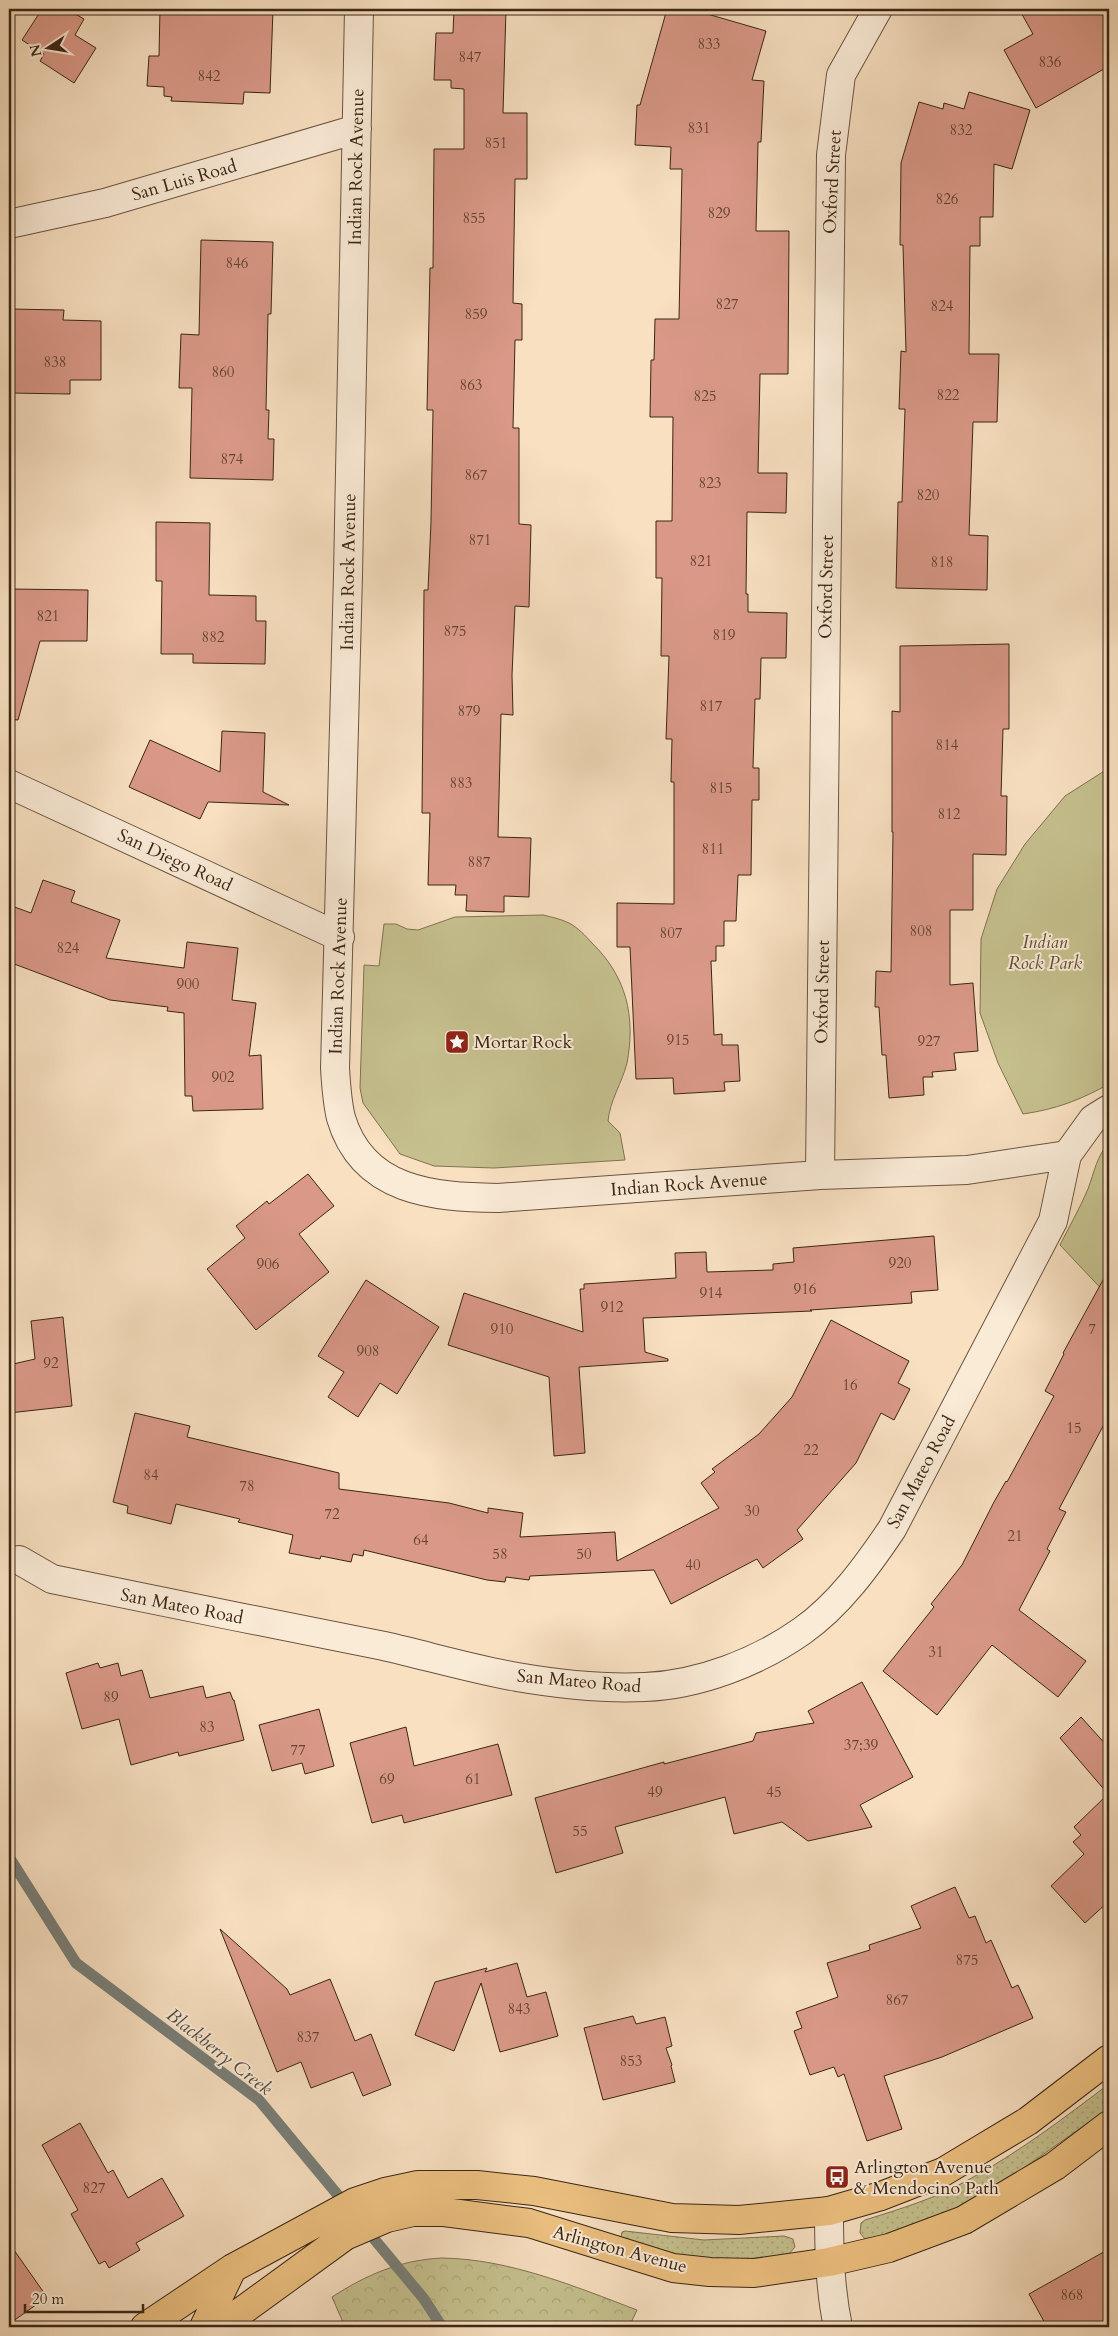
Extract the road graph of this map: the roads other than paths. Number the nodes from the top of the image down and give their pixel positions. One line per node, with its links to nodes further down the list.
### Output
1 (359, 9): 3 (street, Indian Rock Avenue)
2 (878, 9): 9 (street, Oxford Street)
3 (357, 129): 4 (street, San Luis Road); 6 (street, Indian Rock Avenue)
4 (9, 224)
5 (9, 784): 6 (street, San Diego Road)
6 (340, 936): 9 (street, Indian Rock Avenue)
7 (1109, 1109): 8 (street)
8 (1067, 1155): 9 (street, Indian Rock Avenue); 10 (street, San Mateo Road)
9 (820, 1175)
10 (19, 1560)
11 (1109, 2059): 13 (main road, Arlington Avenue)
12 (1109, 2125): 14 (main road, Arlington Avenue)
13 (829, 2211): 14 (street); 15 (main road, Arlington Avenue)
14 (829, 2262): 18 (main road, Arlington Avenue); 19 (street)
15 (233, 2268): 16 (main road, Arlington Avenue); 17 (main road)
16 (145, 2327)
17 (204, 2327)
18 (220, 2327)
19 (838, 2327)

